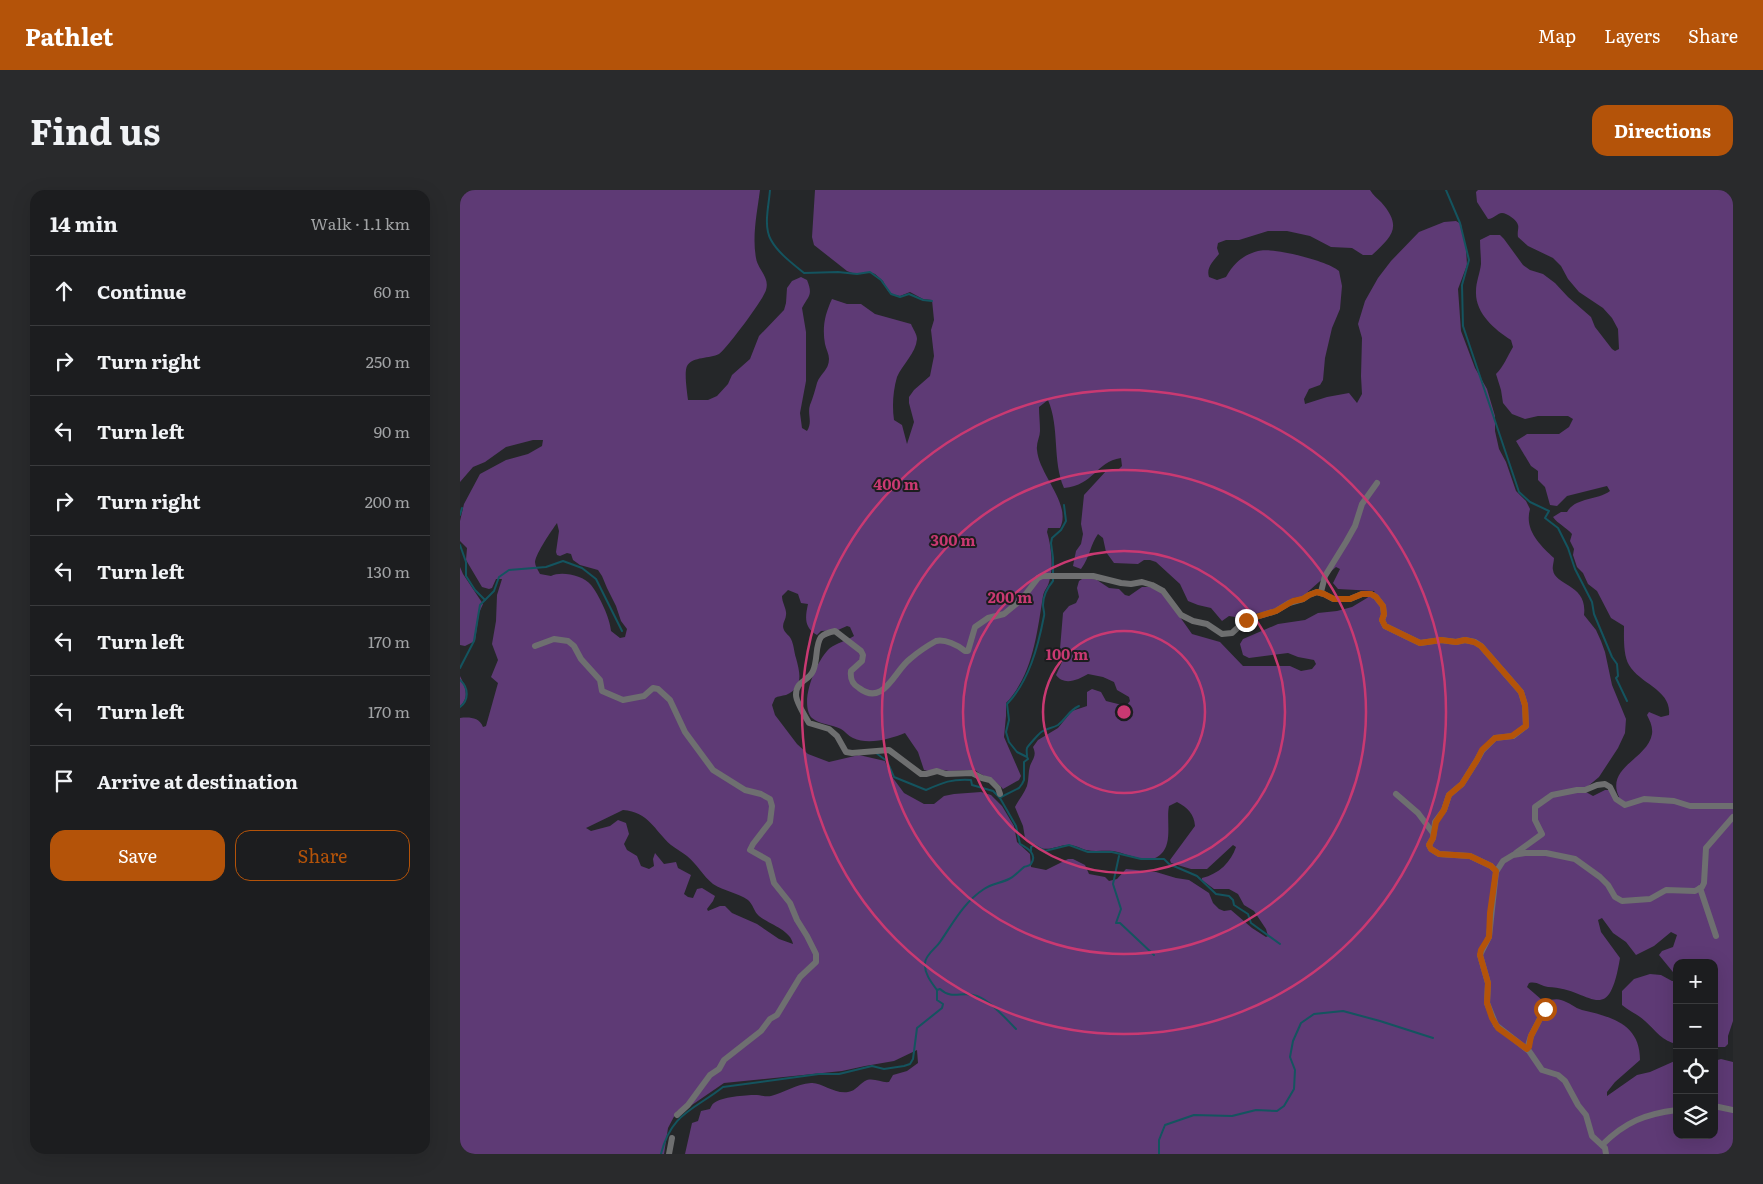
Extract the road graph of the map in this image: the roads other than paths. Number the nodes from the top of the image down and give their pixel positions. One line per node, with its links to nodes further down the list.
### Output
1 (1377, 483): 2 (street)
2 (1320, 592): 4 (street); 8 (street)
3 (535, 646): 18 (street)
4 (1000, 794)
5 (1396, 794): 8 (street)
6 (1733, 806): 9 (street)
7 (1733, 817): 11 (street)
8 (1433, 832): 10 (street)
9 (1513, 855): 10 (street); 11 (street)
10 (1496, 871): 14 (street)
11 (1700, 888): 12 (street)
12 (1716, 936)
13 (1545, 1009): 14 (street)
14 (1527, 1049): 20 (street)
15 (1718, 1107): 16 (street)
16 (1733, 1110)
17 (1673, 1111): 20 (street)
18 (677, 1115)
19 (672, 1138): 21 (street)
20 (1602, 1145): 22 (street)
21 (669, 1154)
22 (1606, 1154)

